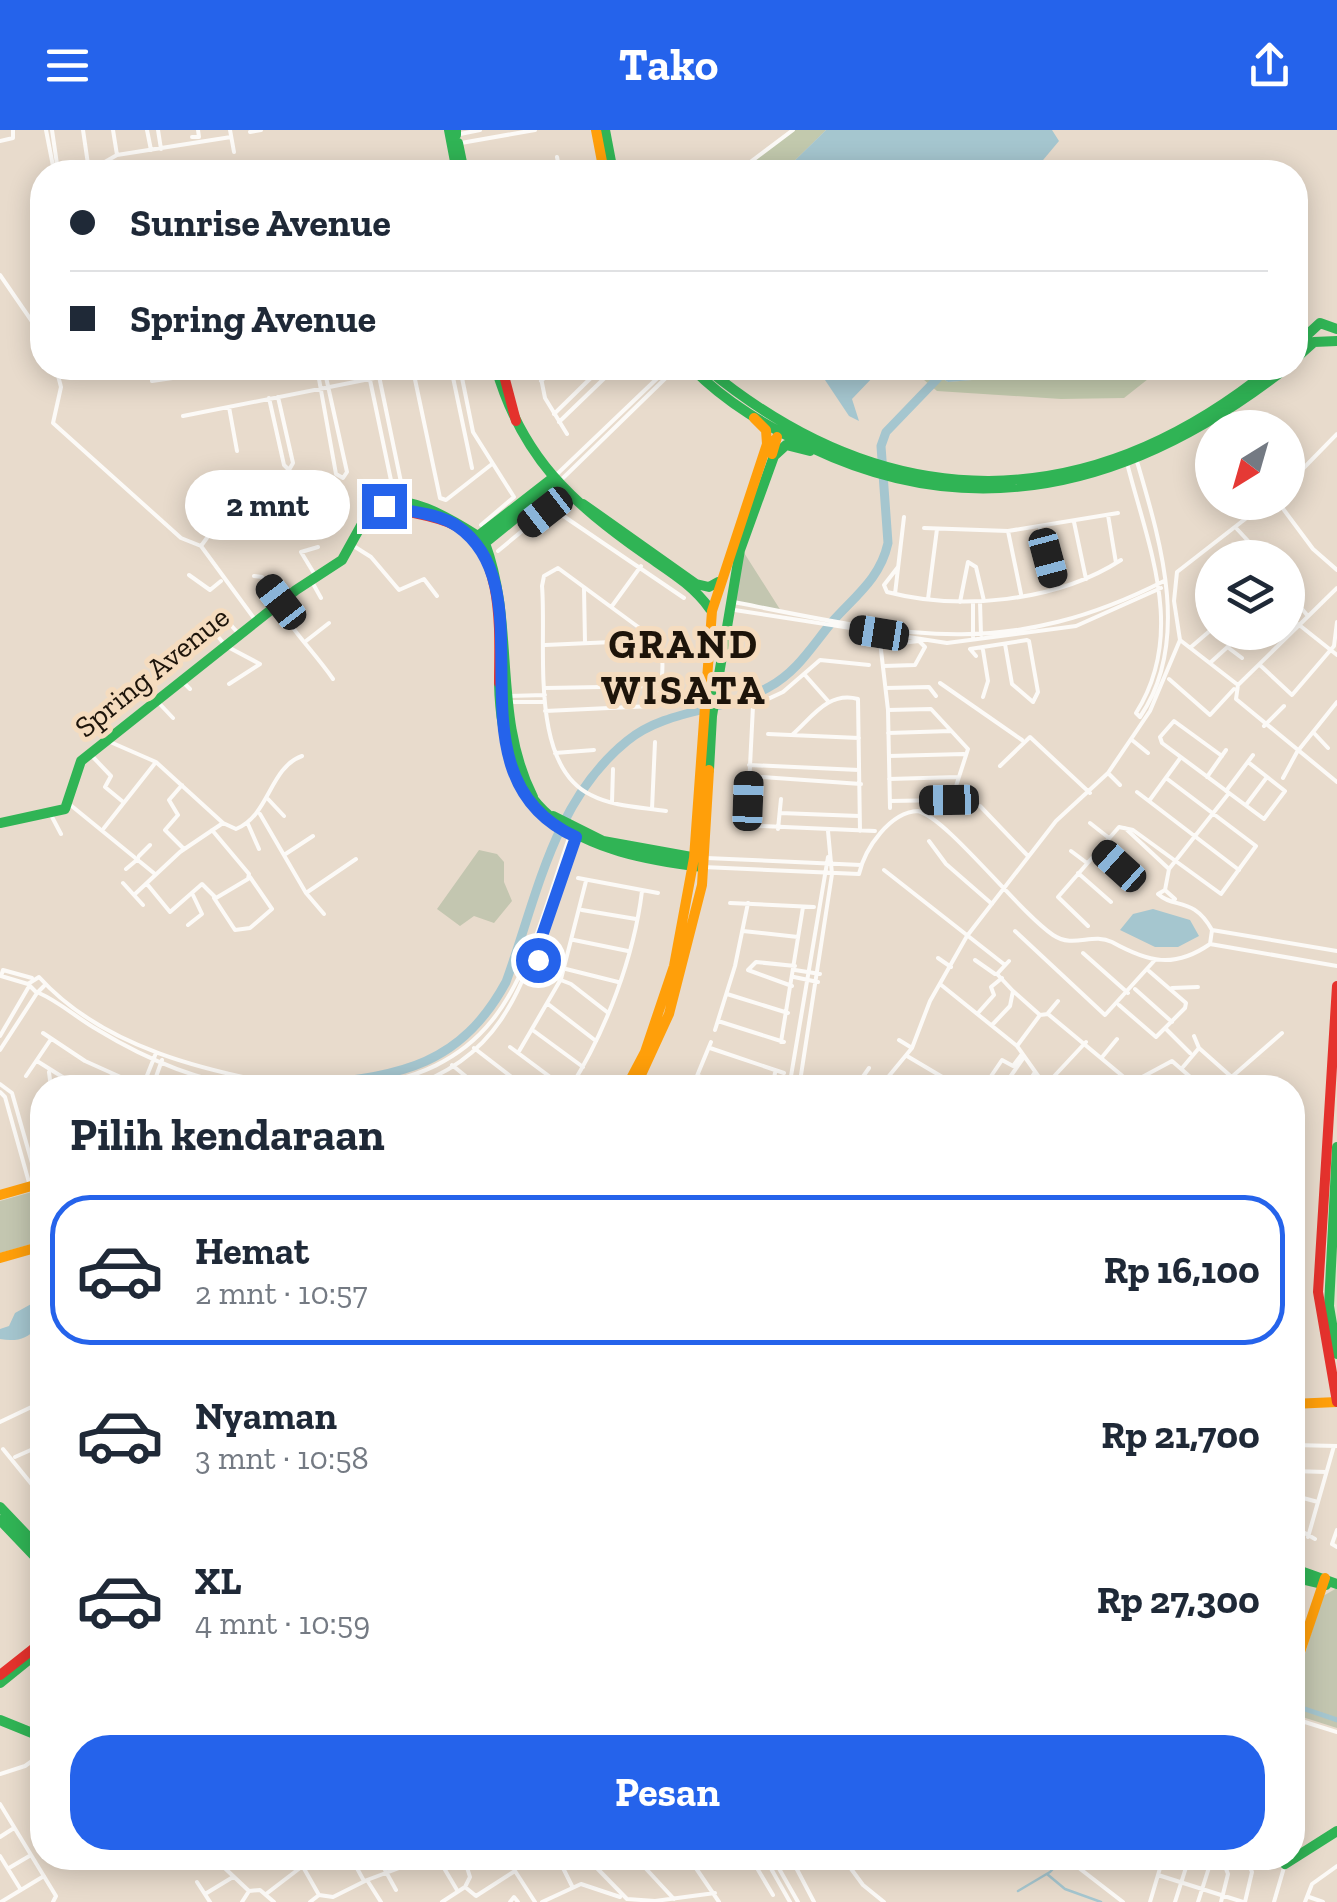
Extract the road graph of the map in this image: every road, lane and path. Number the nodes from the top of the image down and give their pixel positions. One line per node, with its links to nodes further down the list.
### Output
1 (49, 130): 21 (street); 22 (street)
2 (83, 130): 23 (street)
3 (113, 130): 19 (street)
4 (147, 130): 17 (street)
5 (158, 130): 16 (street)
6 (260, 130): 11 (street)
7 (480, 130): 14 (street)
8 (535, 130): 14 (street)
9 (793, 130): 28 (street)
10 (601, 131): 26 (street); 27 (street)
11 (250, 132)
12 (231, 133): 16 (street); 18 (street)
13 (13, 134): 15 (street)
14 (453, 137)
15 (0, 141)
16 (161, 149): 17 (street)
17 (150, 150): 19 (street)
18 (234, 152)
19 (117, 155): 24 (street)
20 (557, 156): 25 (street)
21 (52, 160)
22 (57, 160)
23 (87, 160)
24 (108, 160)
25 (558, 160)
26 (603, 160)
27 (609, 160)
28 (753, 160)
29 (0, 275): 30 (street)
30 (30, 319)
31 (1337, 328): 32 (street)
32 (1308, 334)
33 (1337, 341): 34 (street)
34 (1308, 347)
35 (59, 380): 92 (street)
36 (319, 380): 55 (street)
37 (327, 380): 54 (street)
38 (361, 380): 54 (street)
39 (370, 380): 40 (street)
40 (380, 380)
41 (415, 380): 68 (street)
42 (454, 380): 70 (street)
43 (462, 380): 68 (street)
44 (502, 380): 73 (street)
45 (589, 380): 59 (street)
46 (602, 380): 62 (street)
47 (657, 380): 73 (street)
48 (664, 380): 73 (street)
49 (707, 380): 61 (street)
50 (719, 380): 71 (street)
51 (1257, 380): 67 (street)
52 (1271, 380): 67 (street)
53 (541, 381): 59 (street)
54 (328, 387): 55 (street); 55 (street)
55 (321, 388): 56 (street)
56 (278, 397): 57 (street); 57 (street)
57 (269, 398): 58 (street)
58 (228, 407): 60 (street); 65 (street)
59 (554, 414): 62 (street)
60 (183, 416)
61 (754, 418): 66 (street); 74 (street)
62 (559, 422): 63 (street)
63 (567, 434)
64 (1337, 434): 69 (street)
65 (237, 451)
66 (810, 451): 71 (street); 72 (street)
67 (1131, 459): 71 (street); 106 (street); 108 (street)
68 (492, 464): 83 (street)
69 (1305, 467)
70 (472, 468)
71 (878, 472)
72 (766, 473): 74 (street); 117 (street)
73 (558, 485): 76 (street); 91 (street); 105 (street); 123 (street)
74 (749, 494): 105 (street)
75 (234, 501): 92 (street)
76 (379, 503): 91 (street); 94 (street, Spring Avenue)
77 (1118, 513): 79 (street)
78 (904, 516): 98 (street)
79 (1108, 516): 82 (street); 103 (street)
80 (1247, 520): 87 (street)
81 (1292, 520): 99 (street)
82 (1074, 522): 86 (street); 103 (street)
83 (481, 526)
84 (924, 528): 85 (street)
85 (936, 529): 88 (street); 116 (street)
86 (1040, 529): 88 (street); 107 (street)
87 (1237, 529): 89 (street); 90 (street)
88 (1008, 532): 112 (street)
89 (1222, 540)
90 (1247, 540)
91 (480, 542): 169 (street)
92 (200, 546): 104 (street)
93 (318, 546): 102 (street)
94 (352, 546): 102 (street, Spring Avenue); 113 (street)
95 (498, 551): 97 (street)
96 (1195, 558): 138 (street)
97 (641, 566): 115 (street); 122 (street)
98 (898, 567): 111 (street); 111 (street)
99 (1337, 570)
100 (189, 575): 104 (street)
101 (254, 576): 121 (street)
102 (313, 578): 114 (street); 121 (street, Spring Avenue)
103 (1086, 579): 107 (street)
104 (222, 580): 129 (street)
105 (719, 581): 123 (street)
106 (1165, 583): 108 (street); 108 (street)
107 (1056, 587): 112 (street)
108 (1158, 587): 126 (street); 130 (street)
109 (584, 588): 122 (street); 140 (street); 142 (street)
110 (1337, 588): 127 (street)
111 (894, 594): 116 (street)
112 (1021, 594): 120 (street)
113 (437, 596)
114 (322, 598)
115 (684, 598)
116 (928, 598): 118 (street)
117 (730, 600): 134 (street); 177 (street)
118 (960, 602): 119 (street); 120 (street)
119 (973, 602): 120 (street); 141 (street)
120 (982, 602): 141 (street)
121 (279, 603): 129 (street, Spring Avenue); 139 (street)
122 (612, 606): 137 (street)
123 (712, 611): 177 (street)
124 (1305, 611): 127 (street)
125 (222, 614): 136 (street)
126 (1090, 614): 130 (street); 141 (street)
127 (1308, 614): 128 (street)
128 (1305, 617)
129 (256, 622): 136 (street, Spring Avenue)
130 (1092, 622): 141 (street)
131 (1337, 622): 151 (street)
132 (329, 624): 139 (street)
133 (1305, 629): 151 (street)
134 (878, 630): 141 (street); 145 (street)
135 (214, 632): 146 (street)
136 (240, 635): 146 (street, Spring Avenue)
137 (658, 640): 140 (street); 163 (street)
138 (1180, 640): 147 (street); 160 (street)
139 (306, 641): 159 (street)
140 (584, 643): 142 (street)
141 (975, 643): 143 (street); 157 (street); 157 (street)
142 (545, 644): 166 (street)
143 (1006, 644): 143 (street)
144 (1195, 644): 147 (street)
145 (882, 645): 155 (street); 155 (street)
146 (226, 646): 162 (street); 170 (street, Spring Avenue)
147 (1191, 648): 153 (street)
148 (1226, 650): 153 (street)
149 (1235, 650): 152 (street)
150 (1275, 650): 156 (street)
151 (1335, 653): 156 (street)
152 (1242, 658)
153 (1211, 662): 164 (street)
154 (869, 665): 158 (street)
155 (884, 666): 165 (street)
156 (1261, 666): 164 (street)
157 (986, 669): 168 (street)
158 (805, 674): 171 (street); 205 (street)
159 (334, 678)
160 (1168, 678): 164 (street); 187 (street)
161 (940, 683): 186 (street)
162 (229, 684)
163 (660, 686): 166 (street); 176 (street)
164 (1236, 687): 179 (street)
165 (886, 688): 167 (street); 175 (street)
166 (545, 691): 169 (street); 172 (street)
167 (936, 696)
168 (983, 697)
169 (503, 699): 172 (street); 250 (street)
170 (157, 701): 178 (street); 188 (street, Spring Avenue)
171 (828, 701): 184 (street); 185 (street)
172 (545, 702): 176 (street)
173 (1337, 702): 181 (street)
174 (1284, 706): 179 (street)
175 (888, 710): 180 (street); 182 (street)
176 (545, 711): 195 (street)
177 (707, 712): 270 (street)
178 (174, 718)
179 (1264, 726): 194 (street)
180 (952, 731): 182 (street); 197 (street)
181 (1313, 732): 190 (street); 194 (street)
182 (888, 733): 200 (street)
183 (768, 734): 184 (street)
184 (792, 734): 185 (street)
185 (859, 738): 208 (street)
186 (1022, 740): 206 (street); 223 (street)
187 (1132, 740): 193 (street); 209 (street)
188 (108, 741): 196 (street, Spring Avenue); 203 (street)
189 (655, 742): 234 (street)
190 (1328, 748)
191 (594, 750): 195 (street)
192 (1226, 750): 201 (street)
193 (1148, 752)
194 (1297, 752): 215 (street); 217 (street)
195 (554, 753): 231 (street)
196 (90, 754): 229 (street, Spring Avenue); 230 (street)
197 (964, 754): 200 (street); 212 (street)
198 (1253, 755): 204 (street)
199 (302, 756): 224 (street)
200 (889, 756): 216 (street)
201 (1222, 756): 202 (street); 213 (street)
202 (1181, 758): 213 (street); 214 (street)
203 (156, 762): 219 (street); 230 (street)
204 (1248, 762): 211 (street); 222 (street)
205 (749, 765): 208 (street); 210 (street)
206 (1000, 766)
207 (612, 769): 231 (street)
208 (860, 770): 218 (street)
209 (1108, 773): 220 (street); 223 (street)
210 (748, 776): 218 (street); 248 (street)
211 (1268, 776): 233 (street); 233 (street)
212 (958, 777): 216 (street); 227 (street)
213 (1207, 777): 222 (street)
214 (1166, 778): 228 (street); 238 (street)
215 (1283, 778)
216 (889, 779): 226 (street)
217 (1337, 782)
218 (861, 784): 241 (street)
219 (182, 785): 243 (street); 262 (street)
220 (1120, 785)
221 (1137, 792): 228 (street)
222 (1228, 792): 233 (street); 238 (street)
223 (1090, 793): 267 (street)
224 (268, 799): 237 (street); 240 (street)
225 (781, 799): 236 (street)
226 (927, 800): 227 (street); 227 (street)
227 (949, 800)
228 (1150, 801): 258 (street)
229 (68, 802): 239 (street, Spring Avenue); 249 (street)
230 (122, 802): 249 (street)
231 (612, 802): 234 (street)
232 (980, 806): 267 (street)
233 (1246, 806)
234 (652, 809): 235 (street)
235 (666, 811)
236 (780, 813): 241 (street); 251 (street)
237 (260, 814): 244 (street); 266 (street)
238 (1214, 814): 258 (street); 278 (street)
239 (52, 815): 242 (street); 256 (street)
240 (284, 816)
241 (859, 816): 253 (street)
242 (0, 823)
243 (223, 823): 244 (street); 252 (street)
244 (248, 824): 263 (street)
245 (1090, 824): 259 (street)
246 (736, 825): 248 (street)
247 (1122, 825): 259 (street); 271 (street); 276 (street)
248 (747, 826): 251 (street)
249 (104, 828): 268 (street)
250 (564, 828): 270 (street); 374 (street)
251 (778, 829): 255 (street)
252 (212, 830): 262 (street); 283 (street)
253 (860, 831): 254 (street); 255 (street)
254 (876, 831)
255 (828, 832): 274 (street)
256 (61, 834)
257 (313, 836): 266 (street)
258 (1196, 837): 271 (street); 278 (street)
259 (1108, 838): 264 (street)
260 (929, 841): 298 (street)
261 (150, 845): 268 (street)
262 (184, 849): 281 (street)
263 (260, 849)
264 (1099, 849): 272 (street); 288 (street)
265 (1071, 851): 272 (street)
266 (284, 855): 293 (street)
267 (1029, 856): 298 (street)
268 (138, 858): 275 (street); 281 (street)
269 (356, 859): 293 (street)
270 (699, 862): 274 (street); 279 (street); 410 (street); 411 (street)
271 (1177, 862): 276 (street); 278 (street)
272 (1087, 863): 280 (street)
273 (861, 865): 274 (street); 282 (street); 321 (street)
274 (828, 866): 279 (street); 282 (street)
275 (126, 869)
276 (1169, 869): 308 (street)
277 (884, 870): 311 (street)
278 (1239, 870)
279 (824, 873): 282 (street); 328 (street)
280 (1078, 873): 296 (street); 306 (street)
281 (155, 874): 287 (street)
282 (832, 874): 330 (street)
283 (250, 877): 294 (street); 294 (street)
284 (578, 878): 285 (street)
285 (586, 881): 289 (street); 302 (street)
286 (123, 883): 292 (street)
287 (147, 884): 290 (street); 292 (street)
288 (1138, 884)
289 (642, 890): 291 (street); 304 (street)
290 (192, 893): 294 (street); 305 (street)
291 (658, 893)
292 (135, 894): 299 (street)
293 (306, 894): 303 (street)
294 (214, 898)
295 (730, 902): 297 (street)
296 (1111, 902)
297 (748, 903): 300 (street); 309 (street)
298 (992, 904): 311 (street)
299 (143, 905)
300 (803, 907): 301 (street); 312 (street)
301 (814, 907)
302 (582, 910): 304 (street); 313 (street)
303 (324, 914)
304 (636, 920): 317 (street)
305 (188, 925)
306 (1088, 926)
307 (1015, 930): 350 (street)
308 (1212, 930): 310 (street); 314 (street)
309 (742, 932): 312 (street); 347 (street)
310 (1235, 934): 315 (street); 316 (street)
311 (967, 936): 324 (street); 331 (street)
312 (799, 937): 327 (street)
313 (572, 940): 317 (street); 325 (street)
314 (1210, 944): 315 (street); 321 (street)
315 (1233, 948): 323 (street)
316 (1337, 951)
317 (628, 952): 334 (street)
318 (1084, 953): 346 (street)
319 (938, 958): 324 (street)
320 (975, 960): 331 (street)
321 (1154, 962): 326 (street)
322 (546, 964): 325 (street)
323 (1337, 966)
324 (951, 967): 337 (street)
325 (563, 970): 332 (street); 334 (street)
326 (1149, 970): 342 (street); 343 (street)
327 (794, 971): 328 (street); 333 (street); 339 (street); 339 (street)
328 (809, 972): 330 (street); 333 (street)
329 (543, 973): 332 (street)
330 (820, 974): 335 (street)
331 (1000, 976): 344 (street); 353 (street)
332 (562, 978): 349 (street); 351 (street)
333 (808, 980): 335 (street); 388 (street)
334 (618, 982): 351 (street)
335 (818, 982): 389 (street)
336 (30, 983): 336 (street); 338 (street); 345 (street); 364 (street)
337 (940, 984): 353 (street); 375 (street)
338 (44, 986): 345 (street); 380 (street)
339 (792, 986): 352 (street)
340 (1198, 986): 343 (street)
341 (1337, 986): 438 (street)
342 (1134, 988): 346 (street); 357 (street)
343 (1170, 989): 357 (street)
344 (1014, 991): 354 (street); 358 (street)
345 (38, 993): 377 (street); 380 (street)
346 (1128, 993): 350 (street)
347 (727, 994): 352 (street); 356 (street)
348 (1058, 1001): 355 (street)
349 (548, 1004): 361 (street); 367 (street)
350 (1119, 1004): 359 (street)
351 (607, 1012): 367 (street)
352 (788, 1013): 356 (street)
353 (978, 1013): 358 (street)
354 (1040, 1014): 355 (street); 372 (street)
355 (1048, 1014): 370 (street)
356 (718, 1022): 360 (street)
357 (1172, 1022): 359 (street)
358 (992, 1026): 372 (street)
359 (1166, 1029): 379 (street)
360 (715, 1030)
361 (534, 1031): 378 (street); 390 (street)
362 (1282, 1032): 427 (street)
363 (43, 1033): 366 (street)
364 (0, 1036)
365 (1194, 1036): 376 (street)
366 (51, 1038): 386 (street); 397 (street)
367 (596, 1040): 390 (street)
368 (899, 1040): 375 (street)
369 (1117, 1040): 383 (street)
370 (1086, 1042): 373 (street); 423 (street)
371 (510, 1046): 378 (street)
372 (1016, 1046): 382 (street)
373 (1092, 1047): 383 (street); 384 (street)
374 (473, 1048): 387 (street); 407 (street)
375 (912, 1048): 381 (street)
376 (1199, 1048): 392 (street); 427 (street)
377 (0, 1050)
378 (518, 1053): 408 (street)
379 (1190, 1053)
380 (155, 1056): 385 (street); 400 (street)
381 (907, 1056): 417 (street); 418 (street)
382 (1023, 1056): 395 (street); 419 (street); 420 (street)
383 (1103, 1056): 424 (street)
384 (1085, 1058)
385 (163, 1059): 401 (street); 402 (street); 403 (street)
386 (37, 1061): 394 (street); 428 (street)
387 (450, 1064): 404 (street); 405 (street); 406 (street)
388 (794, 1064): 389 (street); 414 (street)
389 (803, 1065): 415 (street)
390 (583, 1067): 409 (street)
391 (869, 1068): 416 (street)
392 (1182, 1068): 425 (street); 426 (street)
393 (776, 1070): 396 (street); 412 (street); 413 (street)
394 (49, 1072): 398 (street); 399 (street)
395 (1036, 1072): 421 (street); 422 (street)
396 (784, 1073)
397 (112, 1074)
398 (49, 1075)
399 (55, 1075)
400 (148, 1075)
401 (157, 1075)
402 (212, 1075)
403 (224, 1075)
404 (418, 1075)
405 (429, 1075)
406 (464, 1075)
407 (509, 1075)
408 (549, 1075)
409 (577, 1075)
410 (632, 1075)
411 (642, 1075)
412 (698, 1075)
413 (775, 1075)
414 (792, 1075)
415 (802, 1075)
416 (864, 1075)
417 (890, 1075)
418 (939, 1075)
419 (991, 1075)
420 (1011, 1075)
421 (1034, 1075)
422 (1038, 1075)
423 (1057, 1075)
424 (1123, 1075)
425 (1149, 1075)
426 (1189, 1075)
427 (1232, 1075)
428 (26, 1076)
429 (0, 1084): 432 (street)
430 (0, 1092): 433 (street)
431 (1337, 1149): 438 (street)
432 (30, 1159)
433 (30, 1165)
434 (30, 1186): 435 (street)
435 (0, 1195)
436 (30, 1249): 437 (street)
437 (0, 1258)
438 (1332, 1348): 439 (street)
439 (1337, 1402): 440 (street)
440 (1305, 1403)
441 (30, 1408): 442 (street)
442 (0, 1422)
443 (1305, 1445): 444 (street)
444 (1335, 1446): 449 (street)
445 (3, 1449): 447 (street)
446 (30, 1451): 447 (street)
447 (13, 1458): 450 (street)
448 (1305, 1471): 449 (street)
449 (1326, 1472): 452 (street)
450 (30, 1481)
451 (1305, 1499): 452 (street)
452 (1318, 1502): 457 (street)
453 (0, 1506): 459 (street)
454 (0, 1520): 459 (street)
455 (1337, 1530): 461 (street)
456 (1305, 1532): 457 (street)
457 (1308, 1536): 458 (street)
458 (1316, 1539)
459 (25, 1540): 460 (street); 462 (street)
460 (30, 1543)
461 (1335, 1546)
462 (30, 1547)
463 (1305, 1573): 465 (street)
464 (1305, 1578): 465 (street)
465 (1324, 1581): 466 (street); 467 (street)
466 (1337, 1584)
467 (1305, 1621)
468 (30, 1654): 470 (street)
469 (30, 1657): 471 (street)
470 (0, 1675)
471 (0, 1683)
472 (0, 1720): 475 (street)
473 (1305, 1722): 474 (street)
474 (1337, 1732)
475 (30, 1733)
476 (30, 1762): 477 (street)
477 (0, 1774)
478 (0, 1804): 479 (street)
479 (14, 1828): 481 (street); 483 (street)
480 (1337, 1831): 482 (street)
481 (0, 1836)
482 (1305, 1849)
483 (30, 1853)
484 (0, 1856): 487 (street)
485 (30, 1856): 487 (street)
486 (1337, 1866): 512 (street)
487 (8, 1869): 522 (street)
488 (40, 1870): 514 (street)
489 (226, 1870): 515 (street)
490 (297, 1870): 529 (street)
491 (301, 1870): 530 (street)
492 (359, 1870): 517 (street)
493 (385, 1870): 517 (street); 523 (street)
494 (445, 1870): 524 (street)
495 (468, 1870): 521 (street)
496 (564, 1870): 520 (street)
497 (598, 1870): 532 (street)
498 (649, 1870): 532 (street)
499 (699, 1870): 527 (street)
500 (758, 1870): 531 (street)
501 (771, 1870): 551 (street)
502 (779, 1870): 552 (street)
503 (797, 1870): 553 (street)
504 (853, 1870): 537 (street)
505 (1082, 1870): 554 (street)
506 (1159, 1870): 513 (street)
507 (1185, 1870): 519 (street)
508 (1208, 1870): 525 (street)
509 (1226, 1870): 533 (street)
510 (1251, 1870): 557 (street)
511 (1286, 1870): 558 (street)
512 (1325, 1874): 516 (street); 534 (street)
513 (1158, 1875): 519 (street); 536 (street)
514 (44, 1876): 522 (street); 539 (street)
515 (233, 1877): 526 (street); 528 (street)
516 (1337, 1878)
517 (365, 1880): 535 (street); 544 (street)
518 (197, 1882): 528 (street)
519 (1181, 1883): 525 (street); 555 (street)
520 (572, 1886): 548 (street); 549 (street)
521 (465, 1887): 524 (street); 548 (street)
522 (21, 1890): 538 (street)
523 (396, 1890)
524 (457, 1890): 545 (street)
525 (1202, 1890): 533 (street); 556 (street)
526 (249, 1891): 529 (street); 541 (street)
527 (715, 1893): 532 (street); 550 (street)
528 (205, 1894): 540 (street)
529 (266, 1894): 542 (street)
530 (318, 1894): 535 (street); 543 (street)
531 (773, 1895)
532 (674, 1899)
533 (1222, 1899): 557 (street)
534 (1306, 1899): 559 (street)
535 (334, 1900)
536 (1149, 1900)
537 (880, 1901)
538 (1, 1902)
539 (54, 1902)
540 (210, 1902)
541 (242, 1902)
542 (274, 1902)
543 (310, 1902)
544 (381, 1902)
545 (442, 1902)
546 (510, 1902): 547 (street)
547 (518, 1902)
548 (538, 1902)
549 (613, 1902)
550 (719, 1902)
551 (790, 1902)
552 (798, 1902)
553 (814, 1902)
554 (1123, 1902)
555 (1175, 1902)
556 (1198, 1902)
557 (1244, 1902)
558 (1274, 1902)
559 (1323, 1902)

